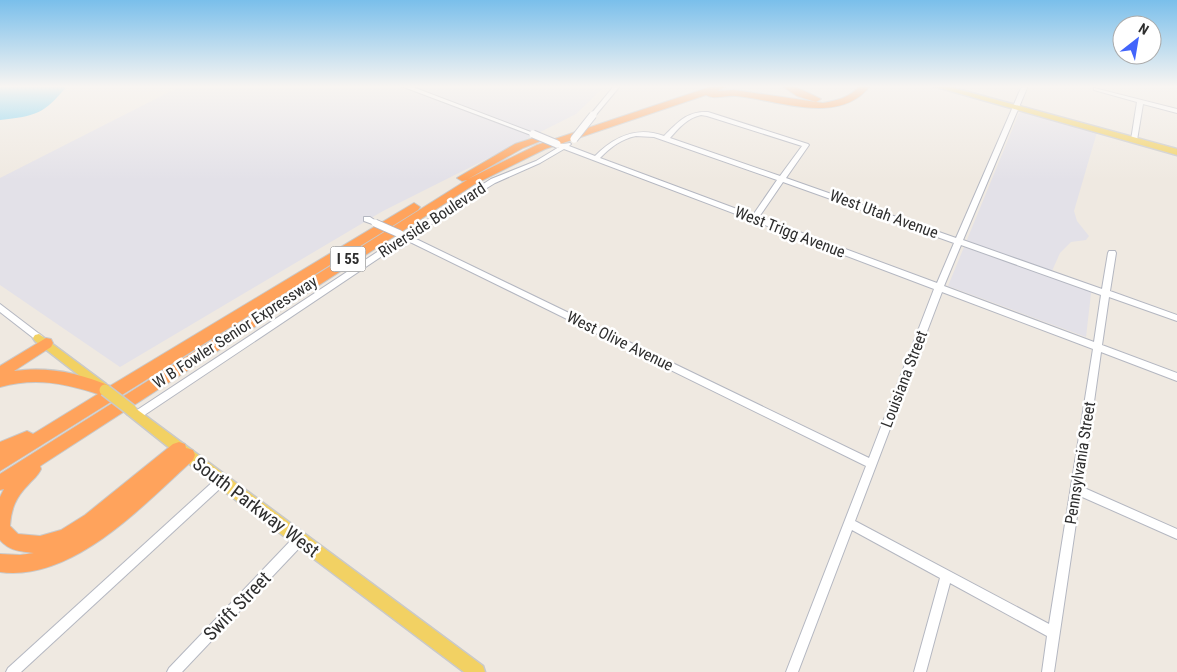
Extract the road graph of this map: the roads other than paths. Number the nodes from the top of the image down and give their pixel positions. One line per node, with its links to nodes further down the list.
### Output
1 (488, 117): 12 (street, West Trigg Avenue, bridge)
2 (591, 117): 12 (street, Riverside Boulevard, bridge)
3 (605, 117): 33 (highway, W B Fowler Senior Expressway / I 55)
4 (629, 117): 34 (highway, W B Fowler Senior Expressway / I 55)
5 (687, 117): 10 (street)
6 (718, 117): 15 (street)
7 (1011, 117): 19 (street, Louisiana Street)
8 (1053, 117): 11 (main road)
9 (1137, 117): 11 (street)
10 (666, 138): 14 (street, West Utah Avenue); 15 (street, West Utah Avenue)
11 (1134, 140): 13 (main road)
12 (561, 145): 14 (street, West Trigg Avenue); 18 (street, Riverside Boulevard)
13 (1177, 152)
14 (595, 159): 16 (street, West Trigg Avenue)
15 (782, 178): 16 (street); 19 (street, West Utah Avenue)
16 (754, 218): 21 (street, West Trigg Avenue)
17 (371, 221): 18 (street, West Olive Avenue, bridge)
18 (403, 236): 32 (street, Riverside Boulevard); 38 (street, West Olive Avenue)
19 (960, 241): 21 (street, Louisiana Street); 22 (street, West Utah Avenue)
20 (1112, 253): 22 (street, Pennsylvania Street)
21 (940, 288): 26 (street, West Trigg Avenue); 38 (street, Louisiana Street)
22 (1104, 292): 24 (street, West Utah Avenue); 26 (street, Pennsylvania Street)
23 (0, 307): 25 (street)
24 (1177, 318)
25 (42, 340): 27 (highway); 28 (highway); 31 (main road, South Parkway West)
26 (1098, 347): 29 (street, West Trigg Avenue); 41 (street, Pennsylvania Street)
27 (0, 363)
28 (0, 373)
29 (1177, 377)
30 (0, 381): 31 (highway)
31 (105, 390): 32 (main road, South Parkway West, bridge)
32 (134, 413): 36 (main road, South Parkway West)
33 (64, 422): 35 (highway); 37 (highway, W B Fowler Senior Expressway / I 55)
34 (79, 431): 36 (highway); 40 (highway, W B Fowler Senior Expressway / I 55)
35 (0, 449)
36 (183, 452): 39 (main road, South Parkway West); 45 (highway)
37 (0, 464)
38 (871, 464): 42 (street, Louisiana Street)
39 (220, 481): 44 (main road, South Parkway West); 48 (street)
40 (0, 483)
41 (1075, 489): 43 (street); 47 (street, Pennsylvania Street)
42 (849, 523): 46 (street); 51 (street, Louisiana Street)
43 (1177, 534)
44 (300, 539): 49 (street, Swift Street); 50 (main road, South Parkway West)
45 (0, 563)
46 (946, 576): 47 (street); 52 (street)
47 (1052, 632): 53 (street, Pennsylvania Street)
48 (12, 672)
49 (173, 672)
50 (477, 672)
51 (792, 672)
52 (920, 672)
53 (1048, 672)

